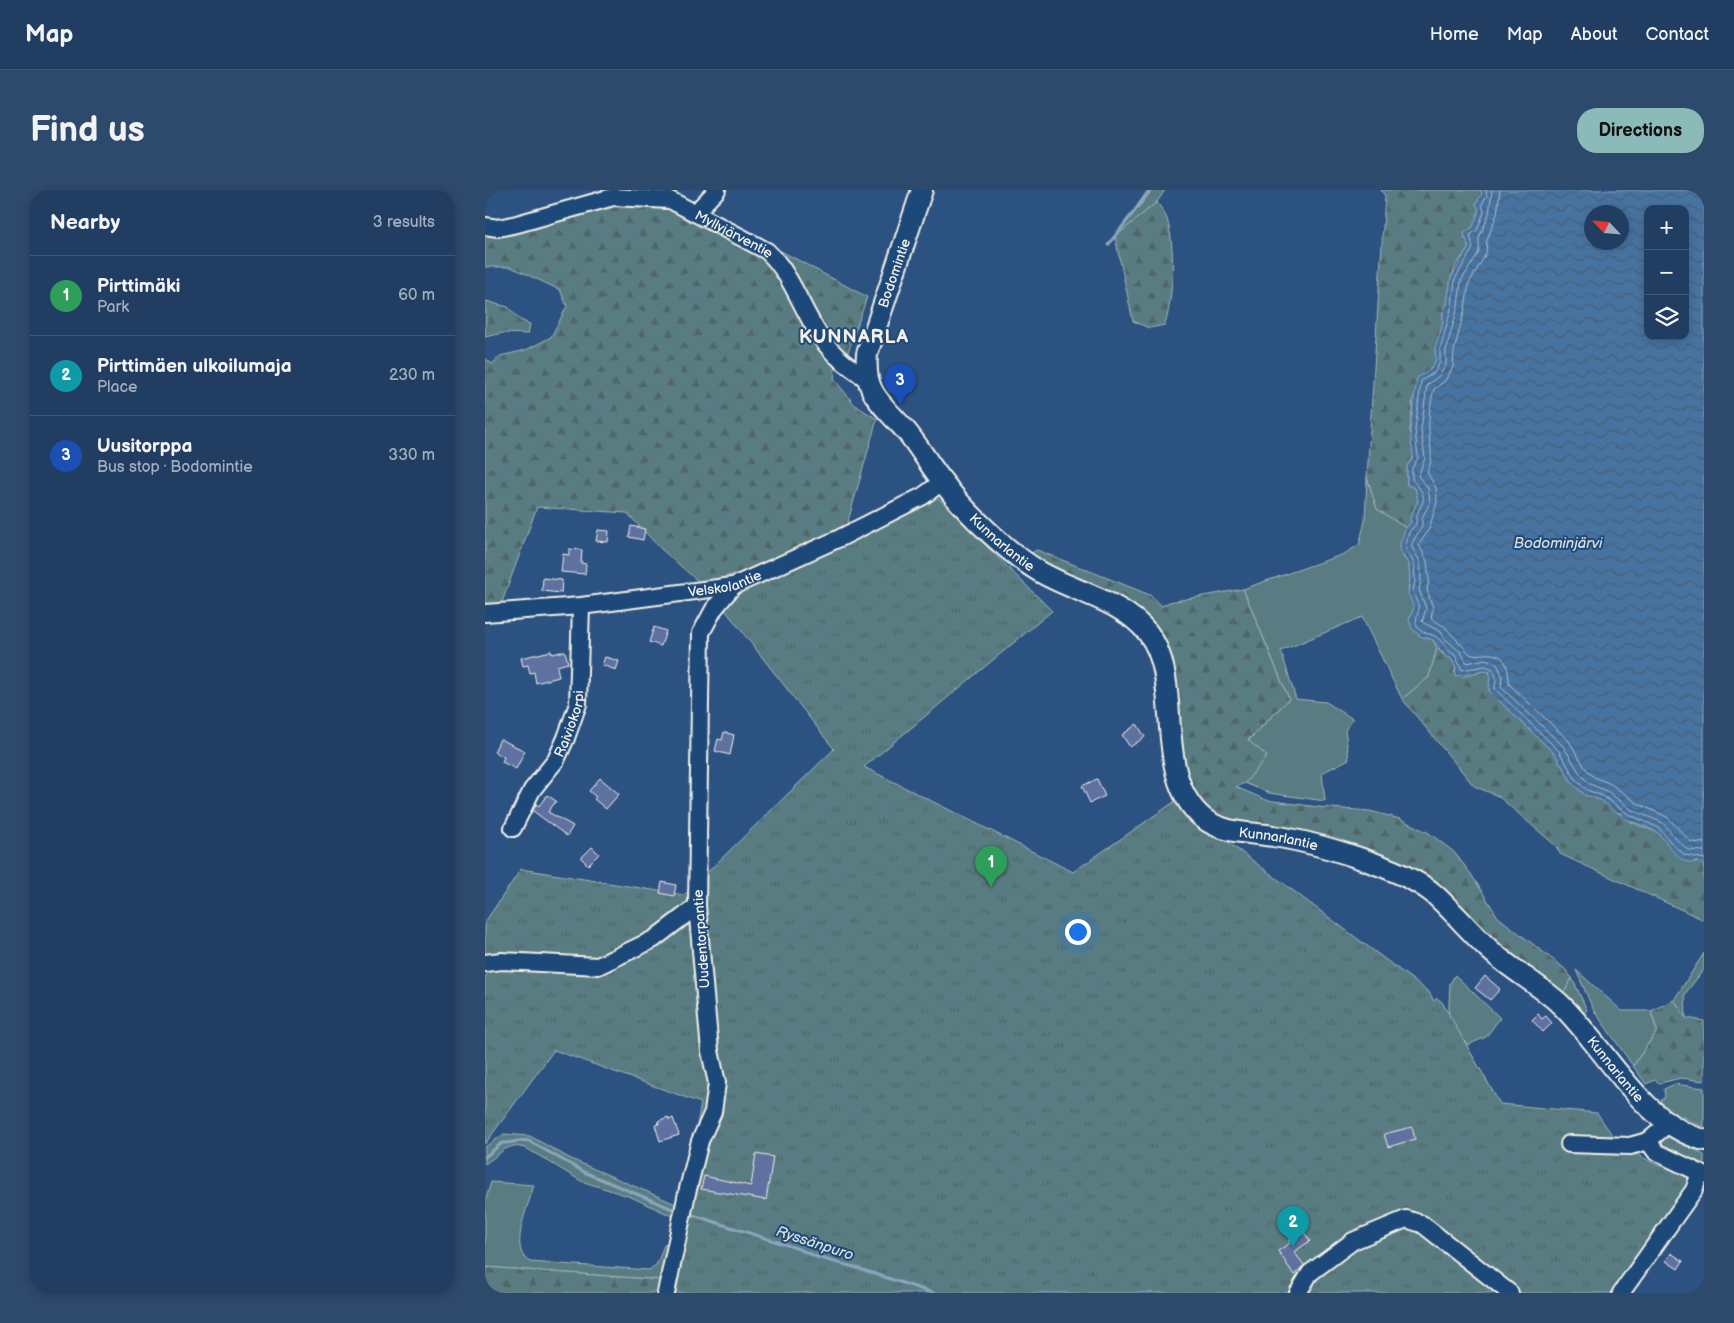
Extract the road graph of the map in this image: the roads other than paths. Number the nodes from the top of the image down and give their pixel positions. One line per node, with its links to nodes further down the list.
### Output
1 (717, 190): 3 (street)
2 (922, 190): 5 (main road, Bodomintie)
3 (695, 213): 4 (street, Myllyjärventie); 5 (street, Myllyjärventie)
4 (485, 226)
5 (868, 380): 6 (main road, Bodomintie)
6 (943, 482): 7 (street, Velskolantie); 14 (main road, Kunnarlantie)
7 (733, 586): 8 (street, Velskolantie); 11 (street, Uudentorpantie)
8 (581, 606): 9 (street, Velskolantie); 10 (street, Raiviokorpi)
9 (485, 613)
10 (513, 828)
11 (697, 906): 13 (street); 19 (street, Uudentorpantie)
12 (485, 954): 13 (street)
13 (493, 962)
14 (1668, 1124): 15 (main road, Kunnarlantie); 16 (street)
15 (1704, 1140)
16 (1648, 1141): 17 (street); 18 (street)
17 (1569, 1144)
18 (1702, 1174): 22 (street)
19 (665, 1292)
20 (1298, 1293): 21 (street)
21 (1510, 1293)
22 (1621, 1293)

